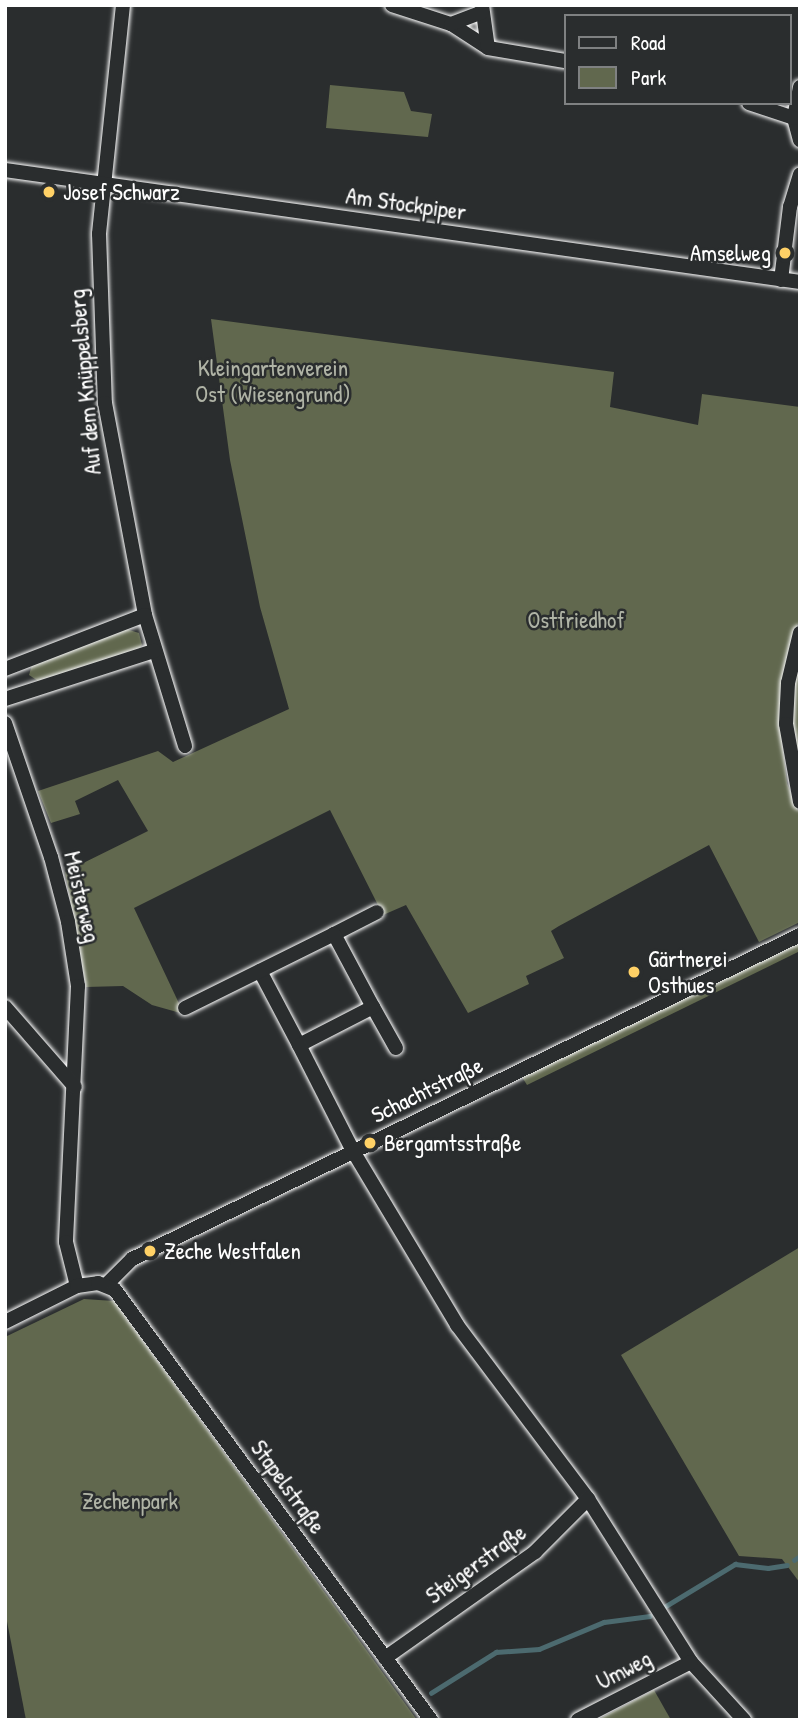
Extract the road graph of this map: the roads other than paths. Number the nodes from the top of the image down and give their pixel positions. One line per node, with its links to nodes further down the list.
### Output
1 (123, 5): 13 (street, Auf dem Knüppelsberg)
2 (392, 5): 4 (street)
3 (482, 8): 4 (street); 5 (street)
4 (451, 24): 5 (street)
5 (488, 48): 6 (street)
6 (564, 61)
7 (800, 88): 9 (street)
8 (755, 105): 9 (street)
9 (794, 118): 10 (street)
10 (800, 140)
11 (5, 170): 13 (street, Am Stockpiper)
12 (800, 175): 14 (street)
13 (102, 183): 14 (street, Am Stockpiper); 16 (street, Auf dem Knüppelsberg)
14 (781, 280): 15 (street, Am Stockpiper)
15 (800, 282)
16 (145, 615): 18 (street, Auf dem Knüppelsberg); 19 (street)
17 (800, 633): 23 (street)
18 (154, 651): 20 (street); 22 (street, Auf dem Knüppelsberg)
19 (5, 669)
20 (5, 699)
21 (5, 723): 33 (street, Meisterweg)
22 (185, 746)
23 (800, 802)
24 (377, 912): 25 (street)
25 (334, 934): 27 (street); 29 (street)
26 (800, 935): 34 (street, Schachtstraße)
27 (260, 971): 30 (street); 31 (street)
28 (5, 1007): 33 (street)
29 (373, 1007): 31 (street); 32 (street)
30 (185, 1008)
31 (299, 1045): 34 (street)
32 (396, 1048)
33 (75, 1087): 36 (street, Meisterweg)
34 (353, 1151): 35 (street, Schachtstraße); 38 (street)
35 (106, 1285): 36 (street); 39 (street, Stapelstraße)
36 (77, 1286): 37 (street)
37 (5, 1322)
38 (588, 1499): 39 (street, Steigerstraße); 40 (street)
39 (385, 1658): 41 (street, Stapelstraße)
40 (691, 1662): 42 (street, Umweg); 43 (street)
41 (431, 1720)
42 (578, 1720)
43 (744, 1720)

